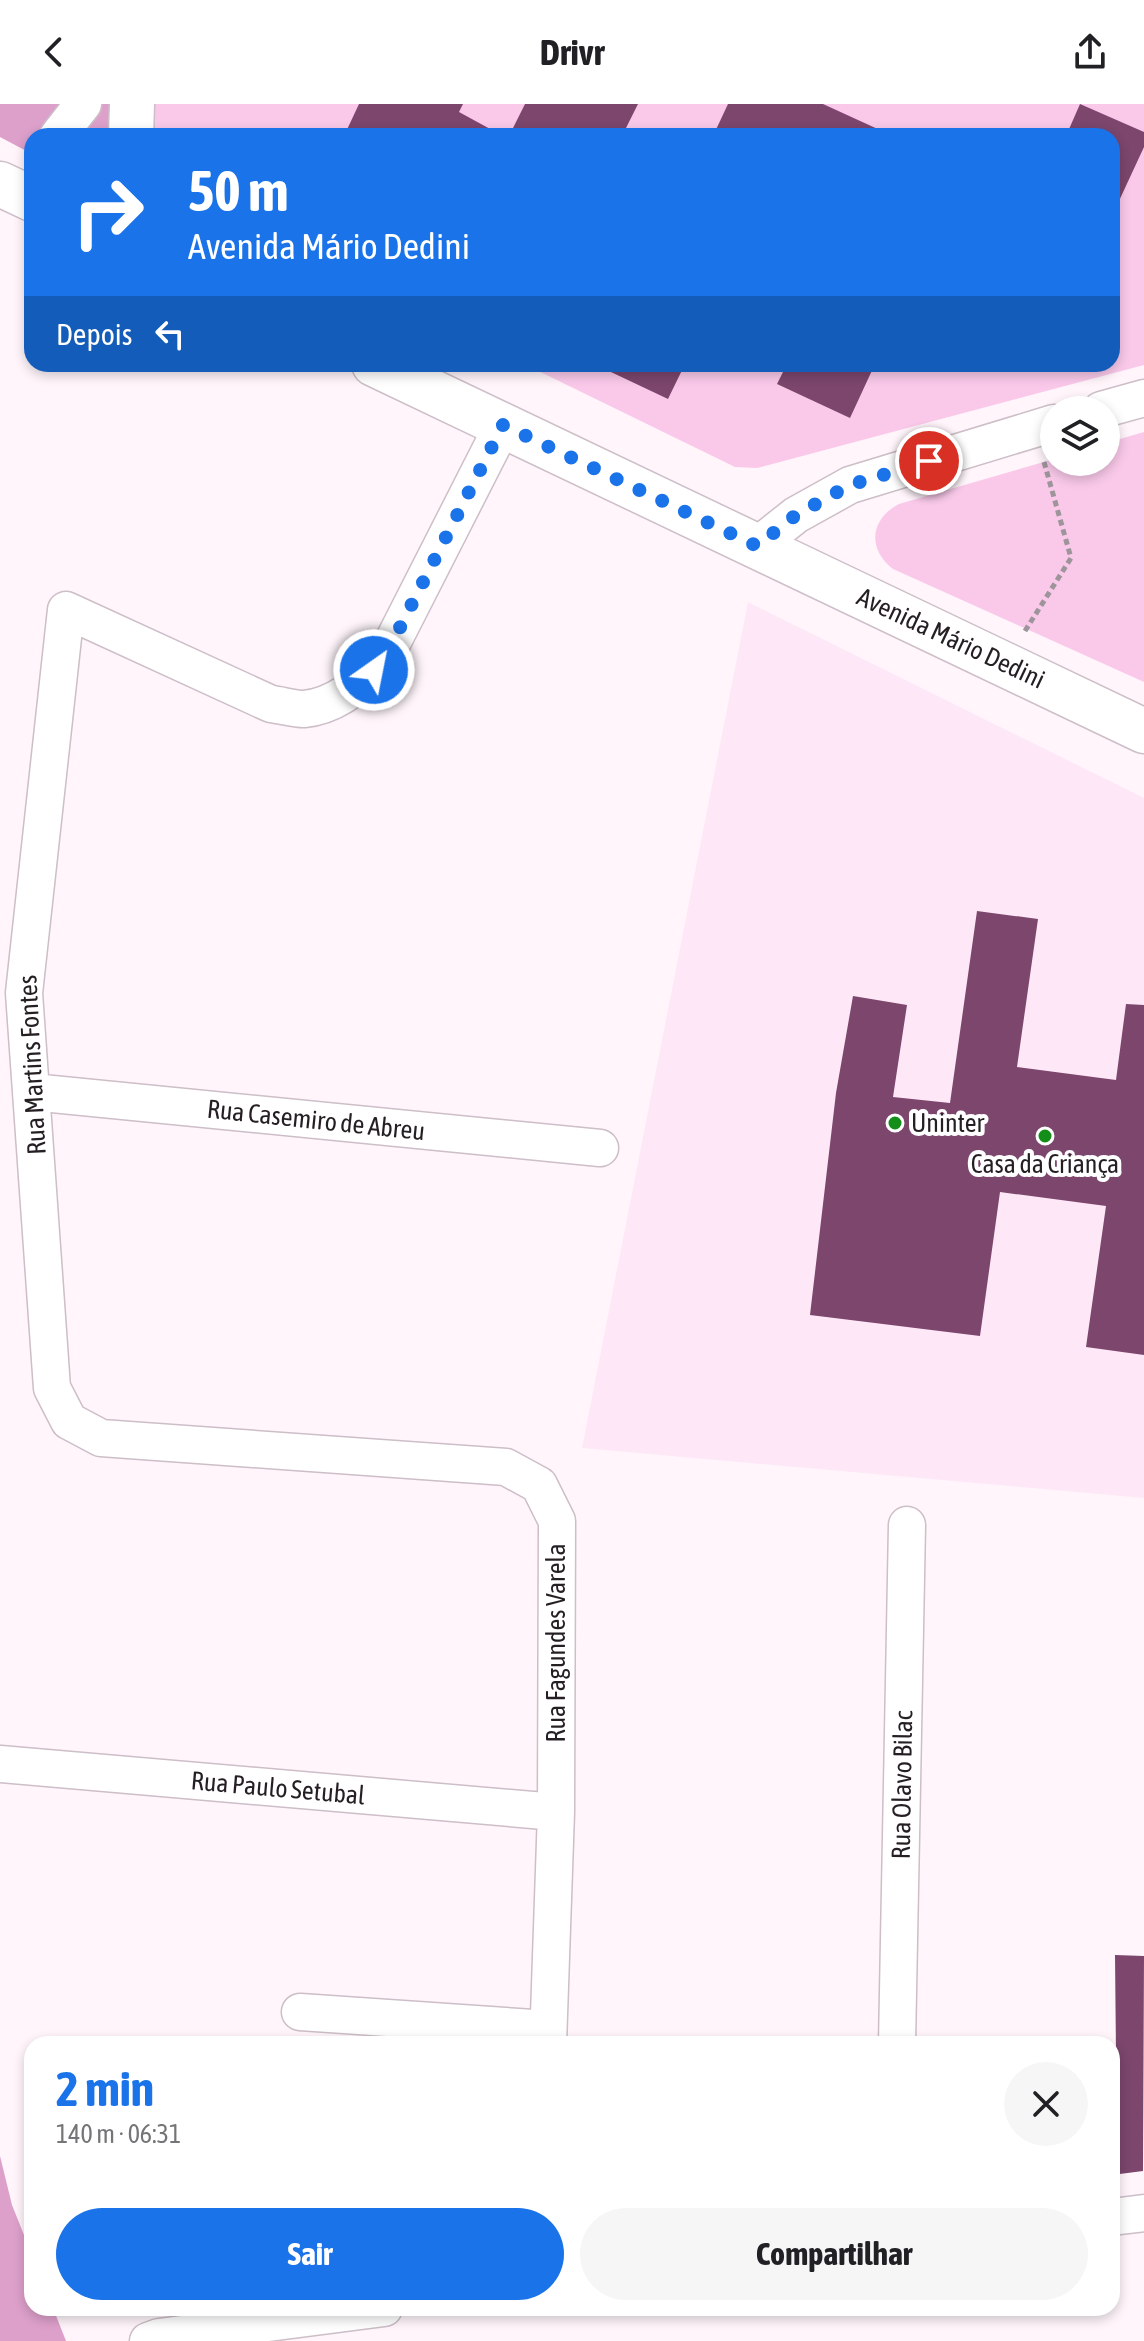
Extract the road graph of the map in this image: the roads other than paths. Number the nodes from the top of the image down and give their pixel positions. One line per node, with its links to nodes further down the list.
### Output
1 (83, 104): 3 (street)
2 (132, 104): 4 (street)
3 (64, 128)
4 (131, 128)
5 (391, 372): 8 (street, Avenida Mário Dedini)
6 (1144, 398): 7 (street)
7 (1120, 405)
8 (503, 425): 10 (street, Avenida Mário Dedini); 12 (street, Rua Martins Fontes)
9 (1040, 427): 10 (street)
10 (757, 546): 11 (street, Avenida Mário Dedini)
11 (1144, 731)
12 (32, 1092): 13 (street, Rua Casemiro de Abreu); 14 (street, Rua Martins Fontes)
13 (600, 1148)
14 (69, 1421): 17 (street, Rua Fagundes Varela)
15 (907, 1525): 20 (street, Rua Olavo Bilac)
16 (0, 1764): 17 (street, Rua Paulo Setubal)
17 (556, 1812): 19 (street, Rua Fagundes Varela)
18 (300, 2012): 19 (street)
19 (548, 2036)
20 (897, 2036)
21 (1144, 2213): 22 (street)
22 (1120, 2216)
23 (322, 2316): 24 (street)
24 (148, 2341)

